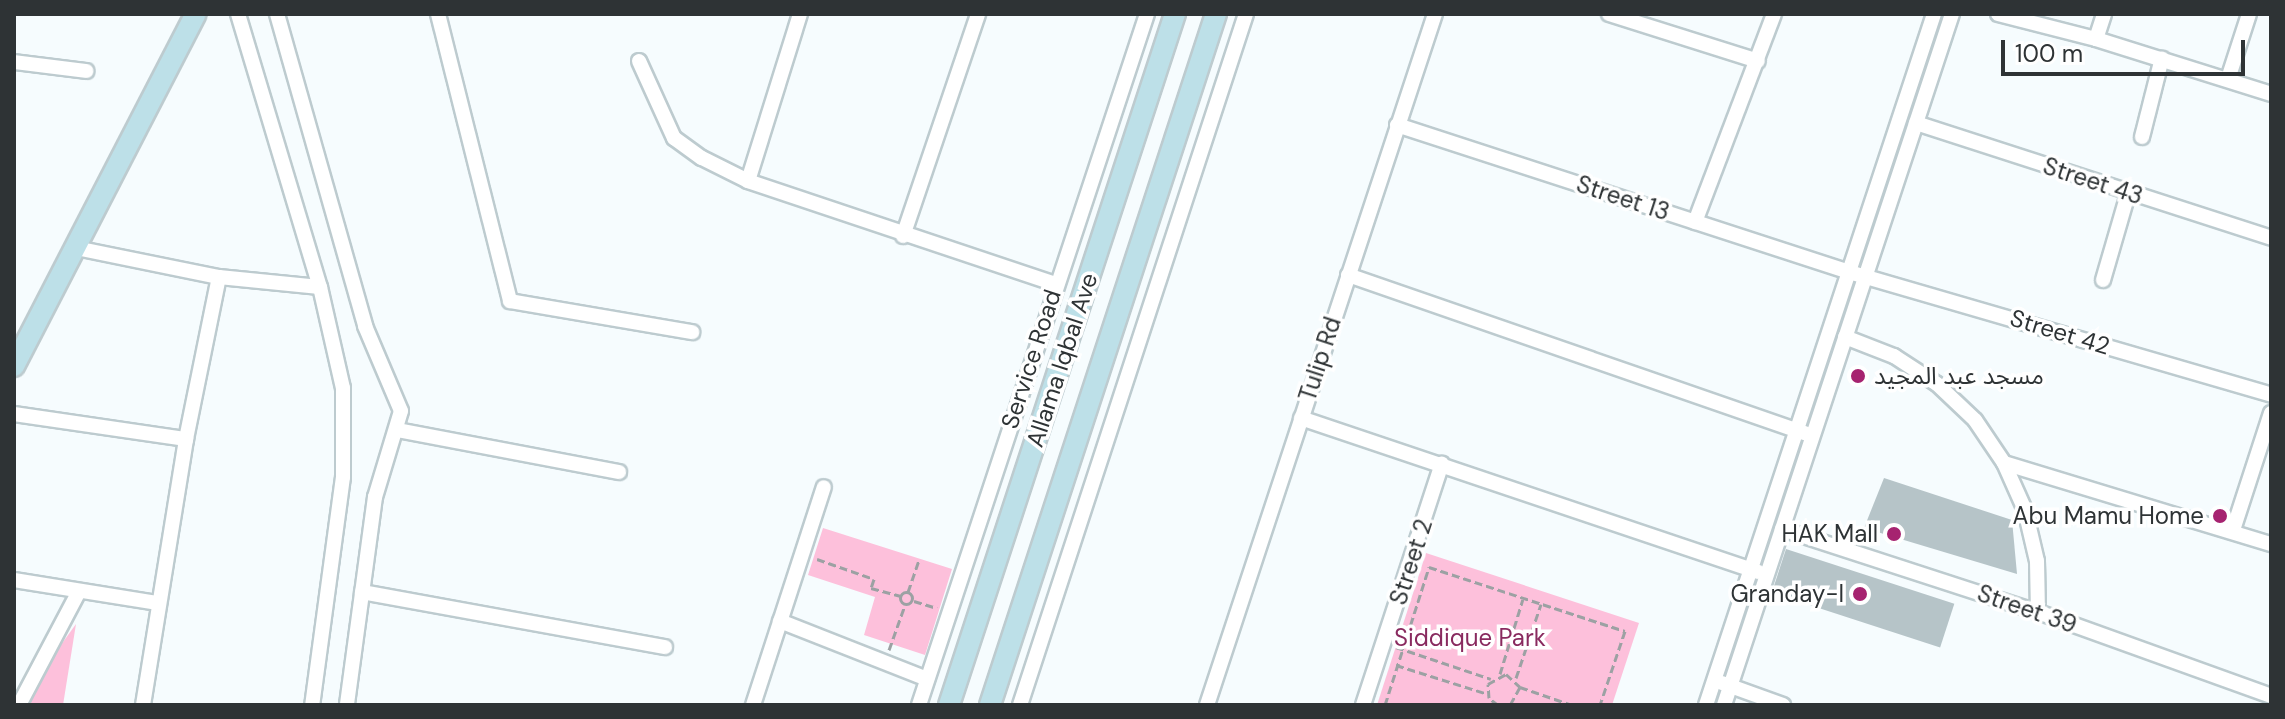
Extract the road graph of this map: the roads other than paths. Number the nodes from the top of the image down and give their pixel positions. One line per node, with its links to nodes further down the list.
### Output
1 (196, 14): 35 (main road)
2 (238, 14): 42 (street)
3 (277, 14): 50 (street)
4 (438, 14): 43 (street)
5 (800, 14): 30 (street)
6 (978, 14): 33 (street)
7 (1147, 14): 41 (street, Service Road)
8 (1175, 14): 80 (main road, Allama Iqbal Ave)
9 (1216, 14): 81 (main road, Allama Iqbal Ave)
10 (1246, 14): 82 (street)
11 (1435, 14): 28 (street, Tulip Rd)
12 (1609, 14): 22 (street)
13 (1774, 14): 22 (street)
14 (1934, 14): 36 (street)
15 (1952, 14): 27 (street)
16 (1998, 14): 19 (street)
17 (2104, 14): 19 (street)
18 (2249, 14): 25 (street)
19 (2096, 39): 20 (street)
20 (2162, 58): 25 (street); 29 (street)
21 (639, 61): 30 (street)
22 (1758, 61): 32 (street)
23 (14, 62): 24 (street)
24 (86, 71)
25 (2228, 79): 26 (street)
26 (2271, 94)
27 (1916, 123): 31 (street, Street 43); 38 (street)
28 (1397, 125): 32 (street, Street 13); 37 (street, Tulip Rd)
29 (2142, 137)
30 (748, 181): 33 (street)
31 (2128, 194): 34 (street, Street 43); 40 (street)
32 (1695, 222): 36 (street, Street 13)
33 (903, 236): 41 (street)
34 (2271, 238)
35 (76, 248): 39 (street); 45 (main road)
36 (1849, 272): 38 (street, Street 42); 51 (street)
37 (1348, 275): 49 (street, Tulip Rd); 51 (street)
38 (1867, 275): 44 (street); 46 (street, Street 42)
39 (219, 277): 42 (street); 53 (street)
40 (2103, 280)
41 (1055, 284): 70 (street, Service Road)
42 (320, 287): 76 (street)
43 (692, 332)
44 (1845, 337): 52 (street); 54 (street)
45 (14, 366)
46 (2271, 395)
47 (2271, 413): 59 (street)
48 (14, 414): 53 (street)
49 (1301, 418): 55 (street); 83 (street, Tulip Rd)
50 (397, 430): 56 (street); 64 (street)
51 (1797, 430): 52 (street); 61 (street)
52 (1813, 435): 58 (street)
53 (186, 439): 66 (street)
54 (2004, 463): 59 (street); 67 (street)
55 (1442, 464): 61 (street); 84 (street, Street 2)
56 (619, 472)
57 (824, 487): 68 (street)
58 (1782, 529): 62 (street); 67 (street, Street 39)
59 (2233, 530): 60 (street)
60 (2271, 544)
61 (1751, 569): 62 (street); 71 (street)
62 (1767, 575): 72 (street)
63 (14, 580): 65 (street)
64 (362, 592): 69 (street); 77 (street)
65 (78, 593): 66 (street); 74 (street)
66 (158, 603): 75 (street)
67 (2038, 612): 73 (street, Street 39)
68 (780, 621): 70 (street); 78 (street)
69 (665, 647)
70 (927, 679): 79 (street, Service Road)
71 (1714, 681): 72 (street); 85 (street)
72 (1731, 686): 86 (street); 87 (street)
73 (2271, 696)
74 (19, 705)
75 (143, 705)
76 (312, 705)
77 (347, 705)
78 (753, 705)
79 (919, 705)
80 (949, 705)
81 (990, 705)
82 (1020, 705)
83 (1207, 705)
84 (1363, 705)
85 (1706, 705)
86 (1724, 705)
87 (1783, 705)

